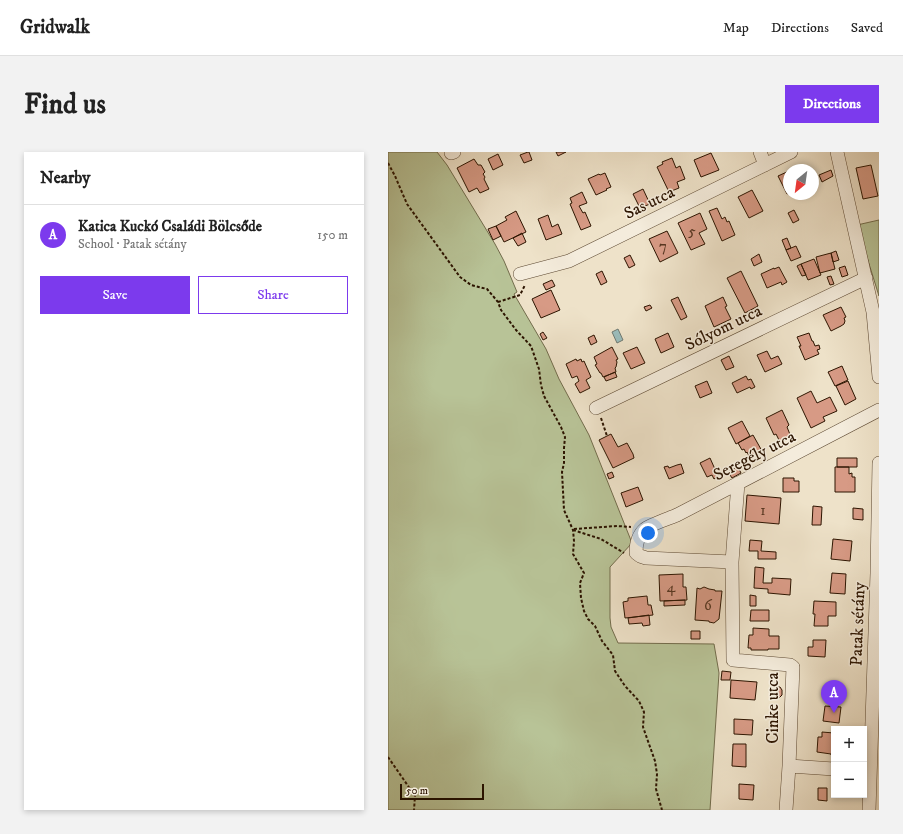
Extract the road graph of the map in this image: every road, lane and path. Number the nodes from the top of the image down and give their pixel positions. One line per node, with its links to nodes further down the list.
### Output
1 (760, 152): 5 (street)
2 (791, 152): 5 (street, Sas utca)
3 (837, 152): 7 (street)
4 (388, 163): 8 (path)
5 (765, 165): 6 (street, Sas utca)
6 (520, 274): 8 (path)
7 (866, 278): 9 (street); 10 (street, Sólyom utca)
8 (498, 302): 16 (path)
9 (879, 377)
10 (596, 408): 12 (path)
11 (879, 410): 14 (street, Seregély utca)
12 (607, 436)
13 (879, 463): 22 (street, Patak sétány)
14 (738, 484): 15 (street, Seregély utca); 18 (street, Cinke utca)
15 (645, 529): 16 (path); 18 (street)
16 (573, 530): 17 (path); 24 (path)
17 (627, 555)
18 (732, 562): 20 (street, Cinke utca)
19 (388, 757): 23 (path)
20 (789, 766): 21 (street); 25 (street, Cinke utca)
21 (831, 769)
22 (867, 770): 26 (street, Patak sétány)
23 (414, 810)
24 (662, 810)
25 (786, 810)
26 (869, 810)

